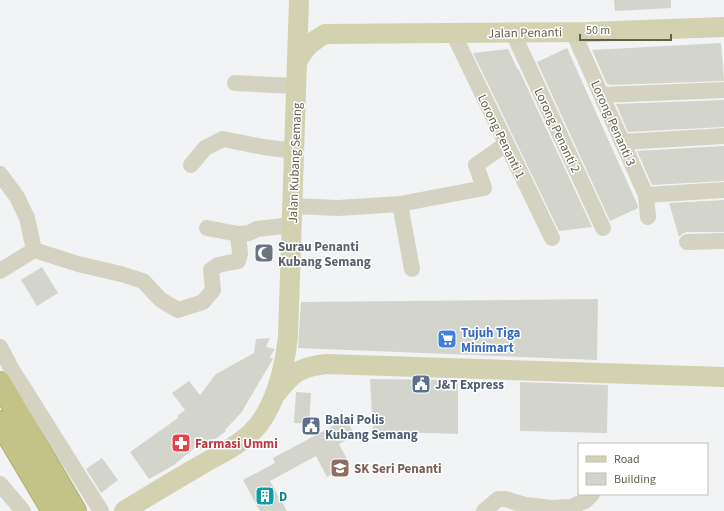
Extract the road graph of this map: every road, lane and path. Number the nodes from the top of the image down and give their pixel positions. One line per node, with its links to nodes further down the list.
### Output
1 (299, 0): 6 (main road); 7 (main road, Jalan Kubang Semang)
2 (724, 27): 3 (main road, Jalan Penanti)
3 (573, 32): 5 (main road, Jalan Penanti); 11 (street, Lorong Penanti 3)
4 (453, 33): 5 (main road, Jalan Penanti); 6 (main road, Jalan Penanti); 14 (street, Lorong Penanti 1)
5 (513, 33): 24 (street, Lorong Penanti 2)
6 (325, 34): 7 (main road)
7 (297, 62): 9 (main road, Jalan Kubang Semang)
8 (236, 83): 9 (street)
9 (296, 86): 15 (main road, Jalan Kubang Semang)
10 (724, 90): 11 (street)
11 (601, 95): 13 (street, Lorong Penanti 3)
12 (724, 136): 13 (street)
13 (622, 142): 19 (street, Lorong Penanti 3)
14 (506, 144): 20 (street); 26 (street, Lorong Penanti 1)
15 (294, 151): 16 (street); 21 (main road, Jalan Kubang Semang)
16 (190, 165)
17 (0, 174): 29 (street)
18 (724, 190): 19 (street)
19 (646, 195): 22 (street, Lorong Penanti 3)
20 (400, 204): 21 (street); 30 (street)
21 (292, 216): 25 (street); 32 (main road, Jalan Kubang Semang)
22 (648, 217)
23 (208, 228): 25 (street)
24 (603, 228)
25 (238, 234): 29 (street)
26 (552, 238)
27 (724, 241): 28 (street)
28 (687, 242)
29 (34, 250): 31 (street)
30 (412, 269)
31 (0, 271)
32 (288, 336): 34 (main road); 37 (main road, Jalan Kubang Semang)
33 (0, 347): 41 (street)
34 (326, 364): 35 (main road); 37 (main road)
35 (724, 377)
36 (0, 383): 44 (highway)
37 (272, 400): 45 (main road, Jalan Kubang Semang)
38 (0, 422): 43 (highway)
39 (0, 484): 42 (street)
40 (591, 495): 46 (street)
41 (100, 510)
42 (23, 511)
43 (53, 511)
44 (75, 511)
45 (124, 511)
46 (484, 511)

